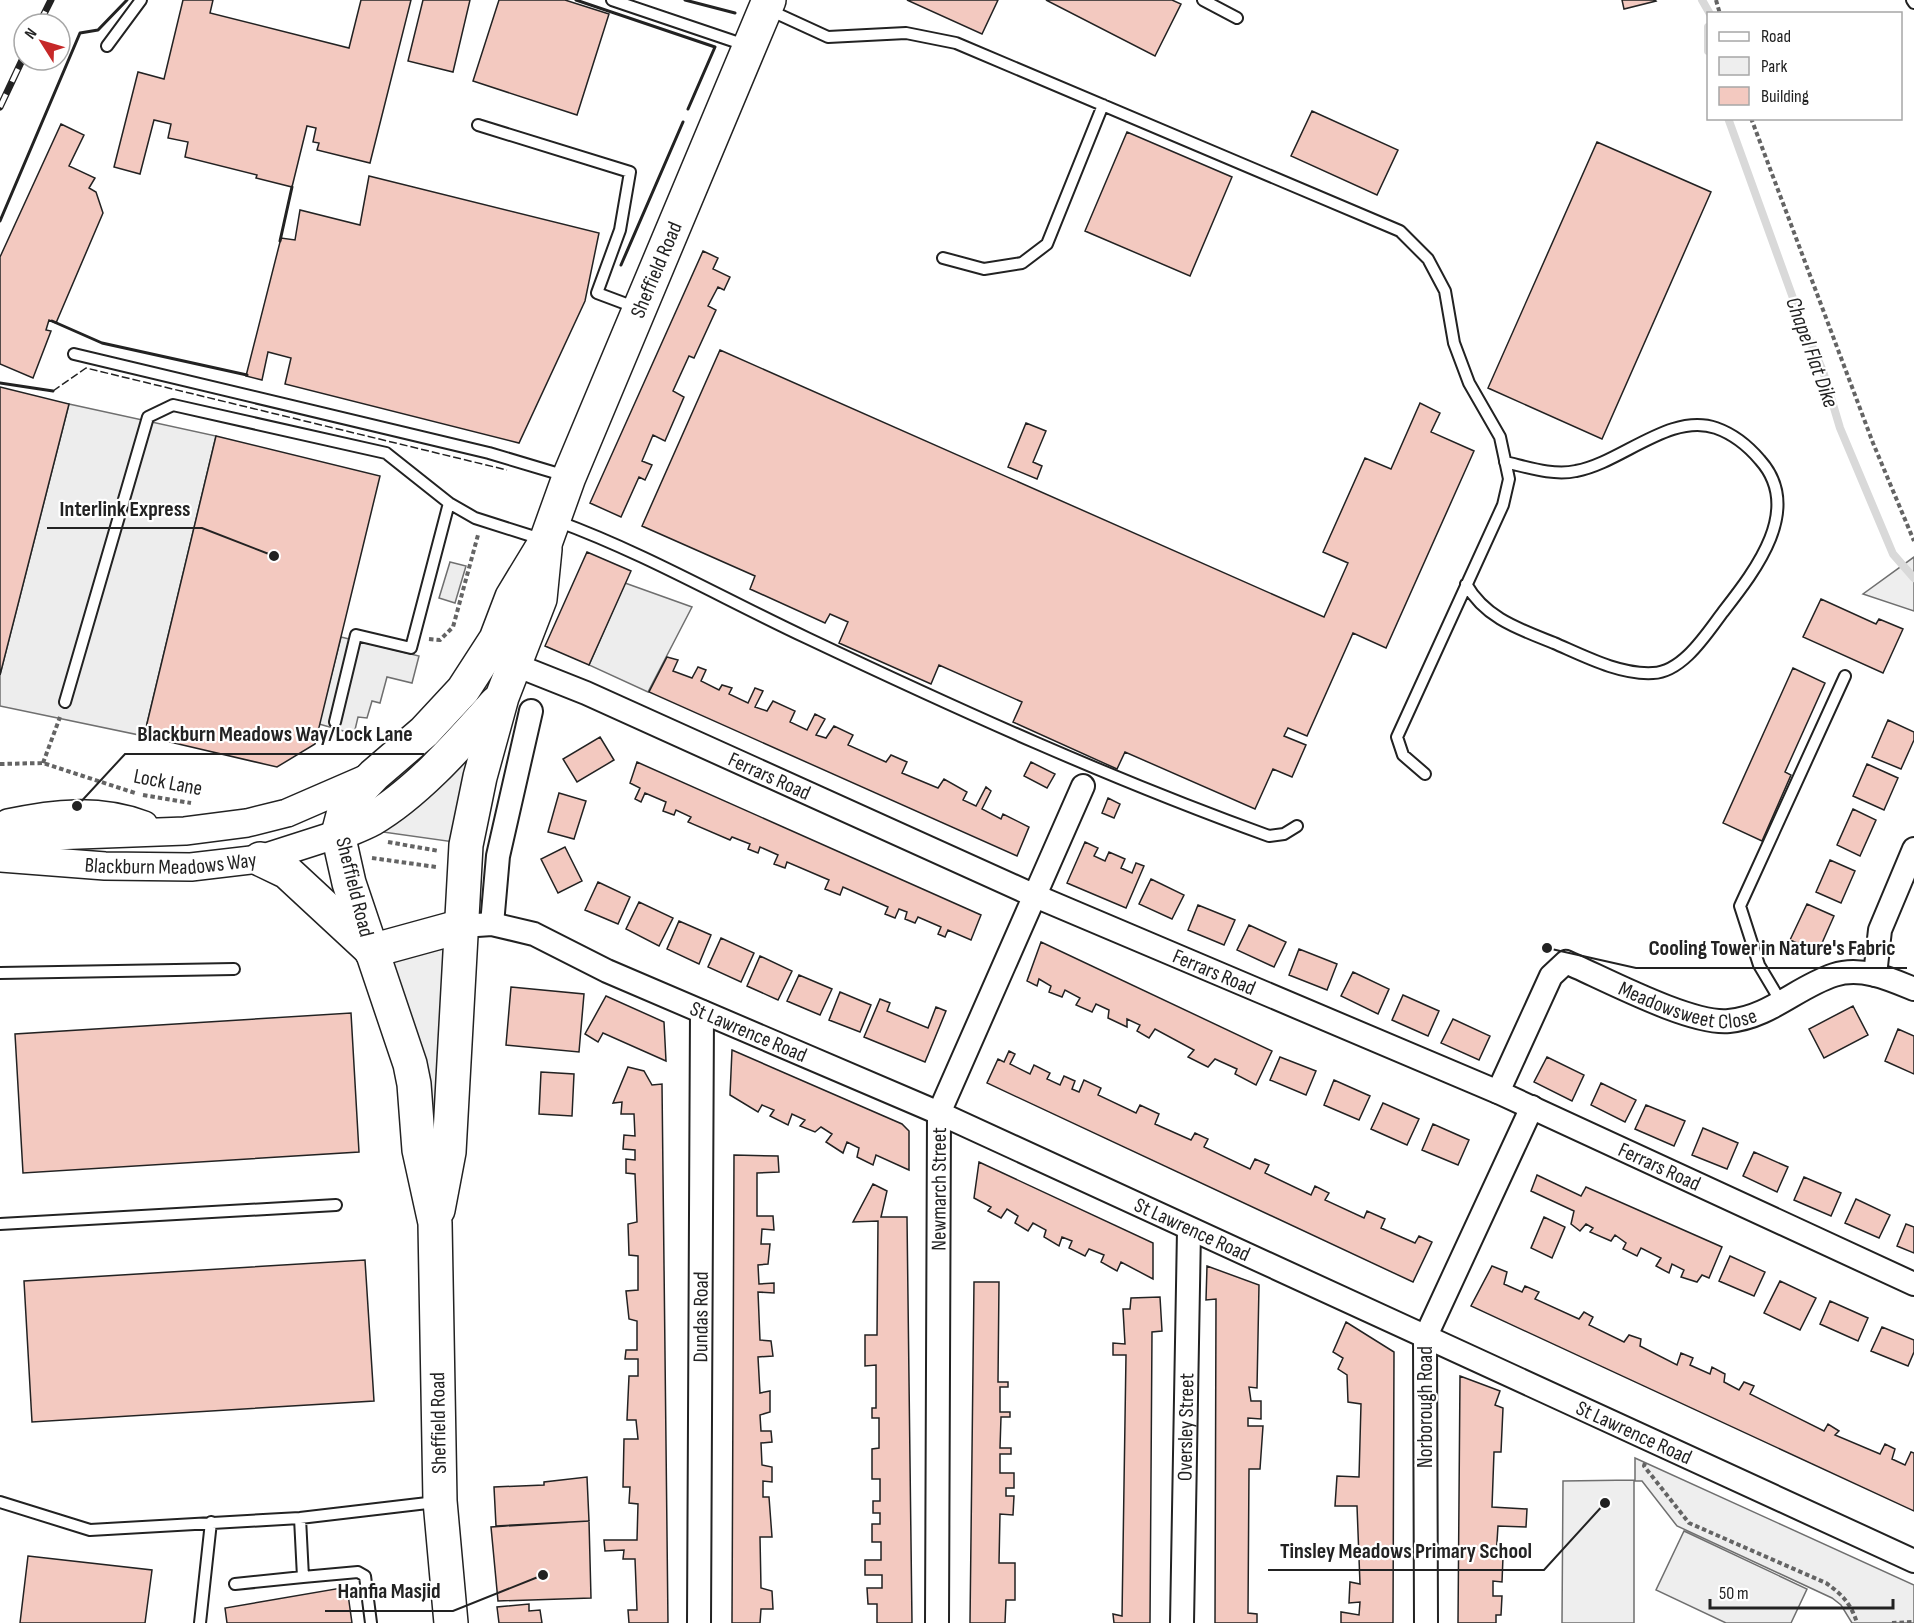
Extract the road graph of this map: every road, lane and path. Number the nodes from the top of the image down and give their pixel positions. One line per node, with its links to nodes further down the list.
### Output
1 (141, 0): 6 (lane)
2 (612, 0): 7 (lane)
3 (1203, 0): 5 (lane)
4 (766, 4): 7 (main road, Sheffield Road); 8 (lane)
5 (1237, 18)
6 (107, 45)
7 (750, 46): 12 (main road, Sheffield Road)
8 (1103, 105): 11 (lane); 14 (lane)
9 (1752, 120): 18 (path)
10 (478, 125): 12 (lane)
11 (943, 258)
12 (640, 309): 15 (main road, Sheffield Road)
13 (74, 354): 15 (lane)
14 (1505, 462): 19 (lane); 19 (lane)
15 (569, 477): 17 (main road, Sheffield Road)
16 (449, 503): 17 (lane); 24 (lane); 26 (lane)
17 (550, 530): 20 (main road, Sheffield Road); 22 (main road, Sheffield Road); 33 (lane)
18 (1914, 541)
19 (1466, 584): 29 (lane)
20 (513, 664): 22 (main road); 23 (main road, Sheffield Road); 42 (street, Ferrars Road)
21 (1845, 676): 49 (lane)
22 (463, 690): 30 (main road, Sheffield Road)
23 (501, 697): 37 (main road); 41 (main road, Sheffield Road)
24 (65, 702): 27 (path)
25 (531, 711): 43 (street, Sheffield Road)
26 (335, 722)
27 (43, 763): 28 (path, Lock Lane); 32 (path, Lock Lane)
28 (0, 764)
29 (1425, 774)
30 (374, 775): 35 (street, Blackburn Meadows Way); 37 (main road, Sheffield Road)
31 (1083, 786): 42 (street, Newmarch Street)
32 (192, 803)
33 (1297, 826)
34 (0, 827): 35 (street, Blackburn Meadows Way)
35 (162, 832): 36 (street, Blackburn Meadows Way)
36 (0, 838)
37 (341, 848): 40 (street, Blackburn Meadows Way); 41 (path); 44 (main road, Sheffield Road)
38 (1914, 849): 47 (street)
39 (0, 858): 40 (street, Blackburn Meadows Way)
40 (260, 859): 44 (main road)
41 (464, 871): 43 (main road, Sheffield Road)
42 (1033, 895): 51 (street, Ferrars Road); 53 (street, Newmarch Street)
43 (477, 925): 44 (main road); 50 (street, St Lawrence Road); 55 (main road, Sheffield Road)
44 (371, 951): 55 (main road, Sheffield Road)
45 (234, 969): 46 (lane)
46 (0, 973)
47 (1875, 975): 48 (street, Meadowsweet Close); 49 (street, Meadowsweet Close)
48 (1914, 989)
49 (1781, 1002): 51 (street, Meadowsweet Close)
50 (702, 1011): 53 (street, St Lawrence Road); 72 (street, Dundas Road)
51 (1498, 1092): 52 (street, Ferrars Road)
52 (1532, 1107): 58 (street, Ferrars Road); 59 (street, Norborough Road)
53 (939, 1113): 57 (street, St Lawrence Road); 73 (street, Newmarch Street)
54 (336, 1205): 56 (lane)
55 (435, 1223): 61 (main road, Sheffield Road)
56 (0, 1224)
57 (1189, 1230): 59 (street, St Lawrence Road); 74 (street, Oversley Street)
58 (1914, 1284)
59 (1425, 1338): 60 (street, St Lawrence Road); 75 (street, Norborough Road)
60 (1655, 1443): 65 (street, St Lawrence Road); 76 (path)
61 (440, 1501): 63 (lane); 71 (main road, Sheffield Road)
62 (0, 1502): 64 (lane)
63 (300, 1518): 64 (lane); 66 (lane)
64 (211, 1522): 69 (lane)
65 (1914, 1561)
66 (303, 1577): 67 (lane); 70 (lane)
67 (235, 1584)
68 (1914, 1622): 77 (path)
69 (200, 1623)
70 (371, 1623)
71 (451, 1623)
72 (699, 1623)
73 (938, 1623)
74 (1182, 1623)
75 (1426, 1623)
76 (1857, 1623)
77 (1892, 1623)

